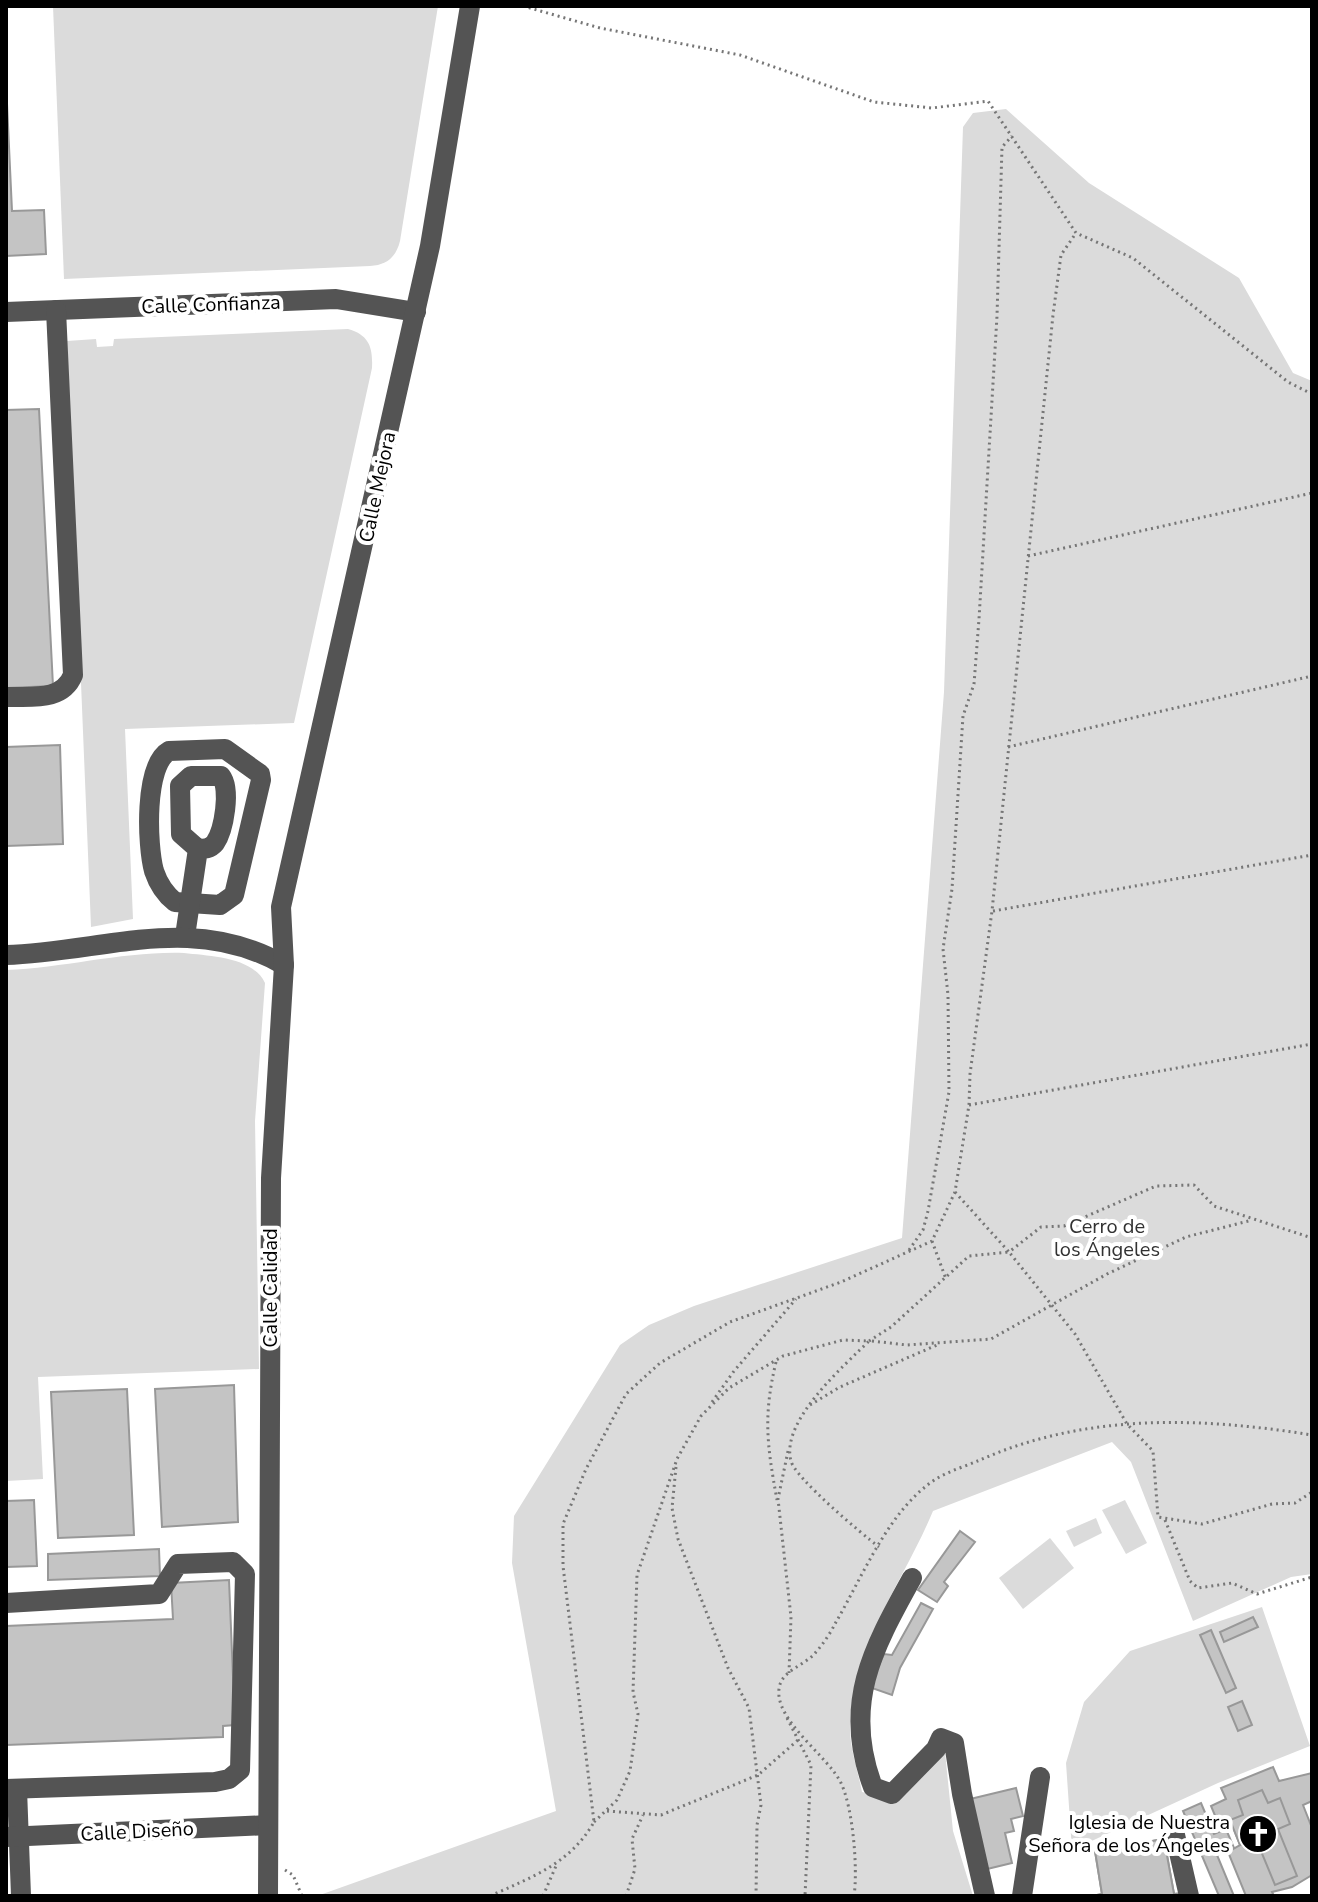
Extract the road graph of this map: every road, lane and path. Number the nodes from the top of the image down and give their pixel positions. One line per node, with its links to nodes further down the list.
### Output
1 (470, 6): 7 (street, Calle Mejora)
2 (523, 6): 3 (path)
3 (1012, 136): 4 (path); 27 (path)
4 (1076, 233): 8 (path); 10 (path)
5 (56, 310): 6 (street, Calle Confianza); 7 (street, Calle Confianza); 12 (street)
6 (6, 312)
7 (416, 312): 20 (street, Calle Mejora)
8 (1312, 394)
9 (1312, 493): 10 (path)
10 (1028, 556): 13 (path)
11 (1312, 676): 13 (path)
12 (6, 697)
13 (1008, 747): 17 (path)
14 (198, 849): 16 (street)
15 (1312, 855): 17 (path)
16 (189, 904): 16 (street); 18 (street)
17 (992, 911): 22 (path)
18 (185, 936): 19 (street); 20 (street)
19 (6, 955)
20 (284, 965): 57 (street, Calle Calidad)
21 (1312, 1044): 22 (path)
22 (969, 1105): 23 (path)
23 (955, 1192): 26 (path); 28 (path)
24 (1252, 1220): 25 (path); 28 (path); 31 (path)
25 (1312, 1238)
26 (932, 1241): 27 (path); 29 (path)
27 (908, 1252): 30 (path)
28 (1009, 1252): 29 (path); 31 (path)
29 (946, 1279): 32 (path)
30 (797, 1298): 36 (path); 56 (path)
31 (1053, 1306): 33 (path); 37 (path)
32 (869, 1341): 33 (path); 34 (path); 35 (path)
33 (941, 1344): 35 (path)
34 (777, 1359): 36 (path); 42 (path)
35 (809, 1406): 39 (path)
36 (706, 1412): 40 (path)
37 (1127, 1424): 38 (path); 43 (path); 44 (path)
38 (1312, 1435)
39 (792, 1440): 42 (path); 44 (path)
40 (677, 1459): 51 (path); 54 (path)
41 (1312, 1492): 43 (path)
42 (779, 1512): 48 (path)
43 (1165, 1519): 45 (path)
44 (879, 1547): 48 (path)
45 (1312, 1577)
46 (912, 1578): 71 (street)
47 (6, 1603): 53 (street)
48 (789, 1673): 49 (path)
49 (783, 1711): 50 (path); 70 (path)
50 (798, 1740): 51 (path); 69 (path)
51 (758, 1775): 55 (path); 68 (path)
52 (1040, 1777): 72 (street)
53 (12, 1789): 59 (street)
54 (606, 1811): 55 (path); 56 (path)
55 (643, 1815): 67 (path)
56 (594, 1822): 60 (path)
57 (268, 1825): 59 (street, Calle Diseño); 61 (street, Calle Calidad)
58 (1175, 1835): 73 (street)
59 (13, 1837): 62 (street)
60 (556, 1865): 65 (path); 66 (path)
61 (269, 1869): 63 (street, Calle Calidad); 64 (path)
62 (21, 1896)
63 (268, 1896)
64 (302, 1896)
65 (490, 1896)
66 (543, 1896)
67 (626, 1896)
68 (756, 1896)
69 (805, 1896)
70 (854, 1896)
71 (985, 1896)
72 (1022, 1896)
73 (1189, 1896)

